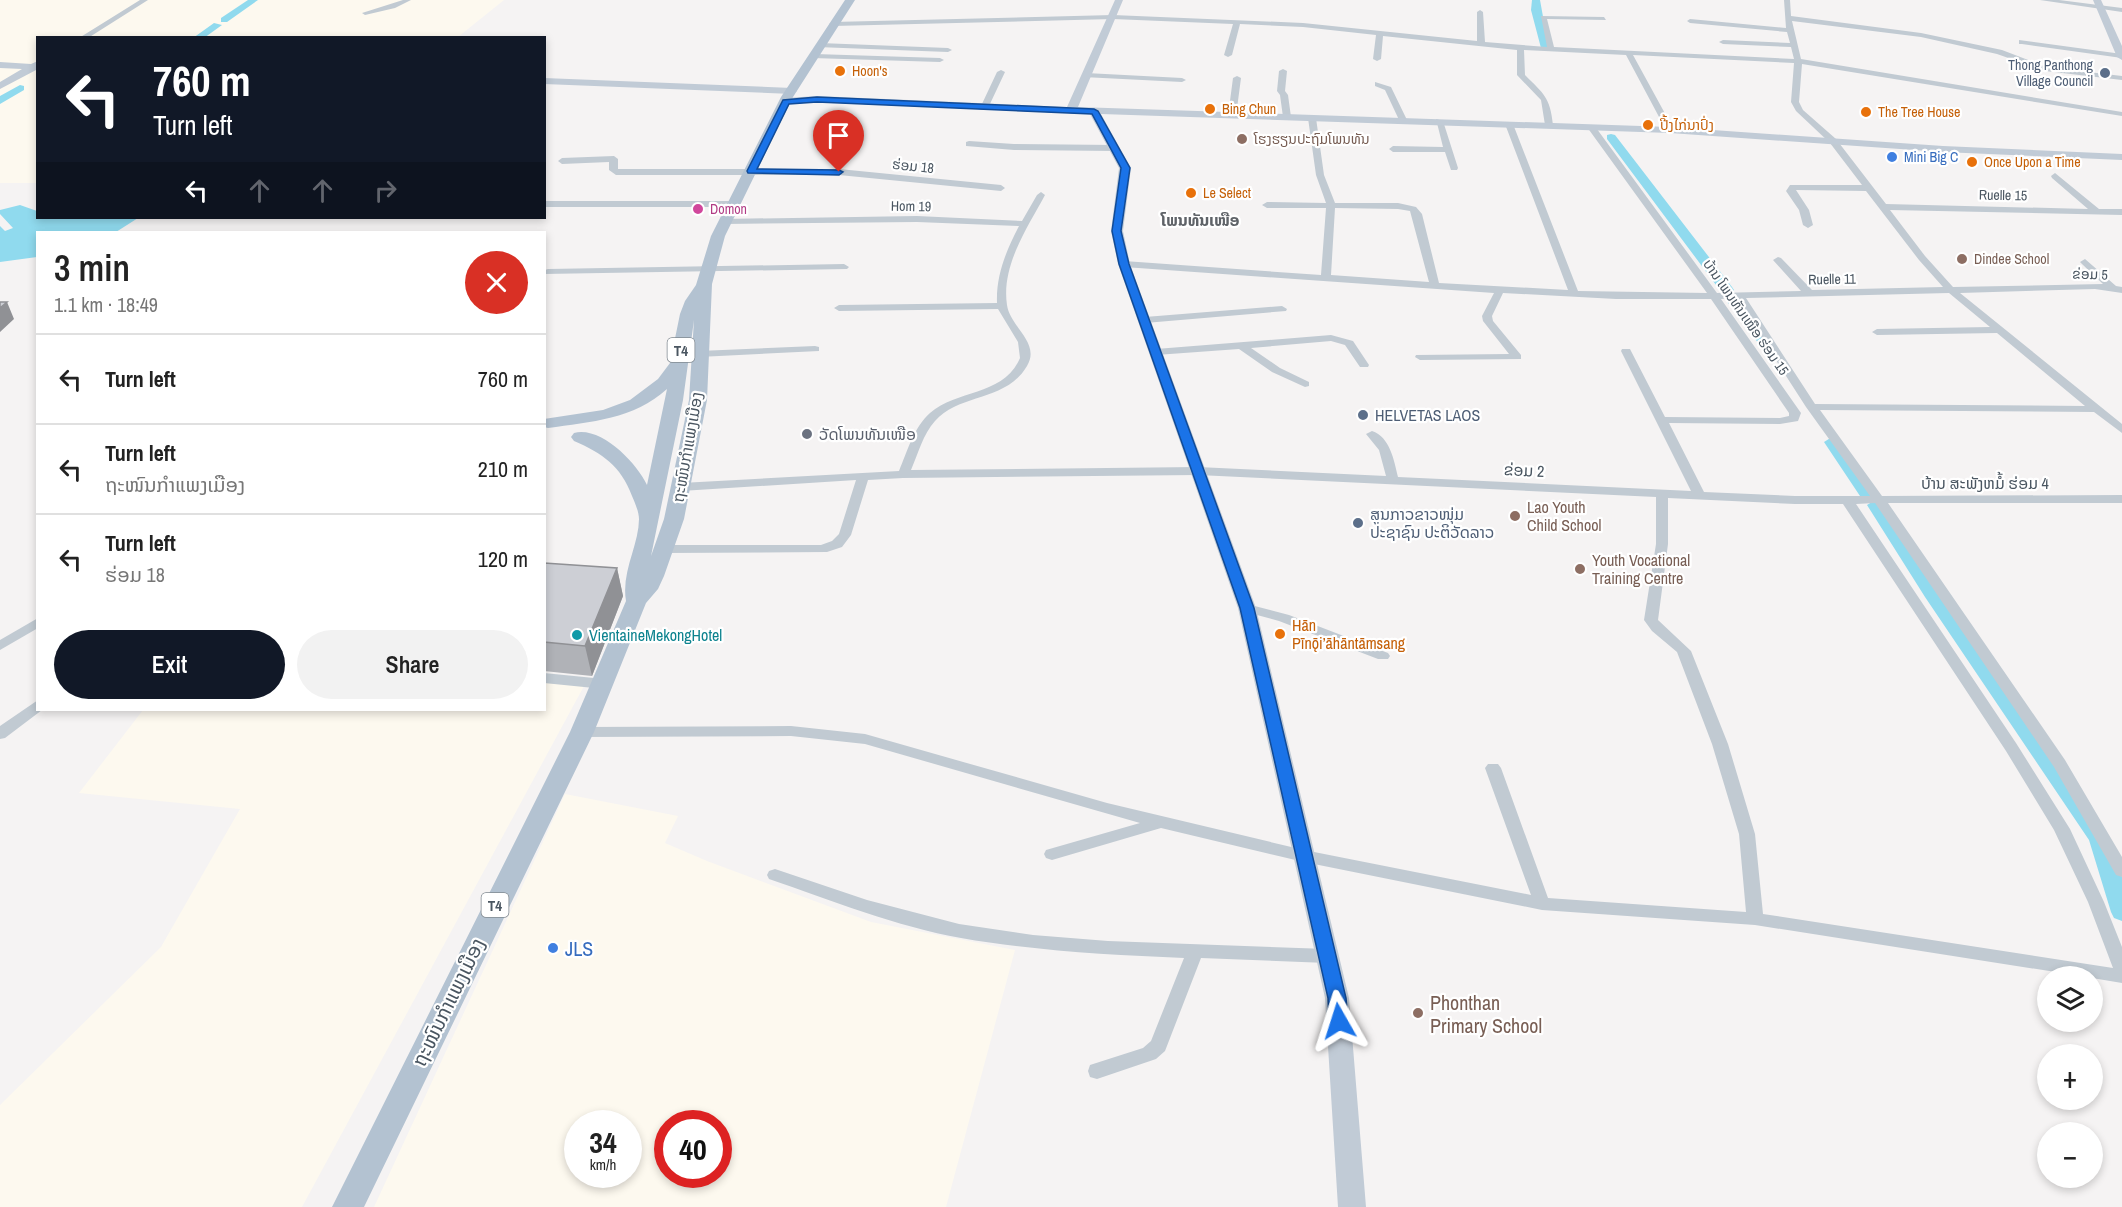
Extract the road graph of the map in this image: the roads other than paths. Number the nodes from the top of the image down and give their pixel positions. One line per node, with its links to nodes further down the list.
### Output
1 (146, 0): 19 (street)
2 (408, 0): 10 (street)
3 (850, 0): 16 (main road, ຖະໜົນກຳແພງເມືອງ / T4)
4 (1119, 0): 11 (street)
5 (1786, 0): 12 (street)
6 (2043, 0): 7 (street)
7 (2099, 4): 8 (street); 30 (street)
8 (2122, 10)
9 (1480, 12): 22 (street)
10 (365, 13)
11 (1113, 16): 14 (street); 16 (street); 39 (street)
12 (1788, 18): 17 (street); 41 (street)
13 (1604, 19): 25 (street)
14 (1237, 21): 18 (street); 29 (street)
15 (1690, 21): 17 (street)
16 (833, 24): 26 (main road, ຖະໜົນກຳແພງເມືອງ / T4)
17 (1790, 30): 23 (street)
18 (1379, 35): 22 (street); 31 (street)
19 (85, 36)
20 (1723, 42): 23 (street)
21 (2022, 42): 30 (street)
22 (1480, 44): 24 (street)
23 (1795, 45): 34 (street)
24 (1521, 48): 25 (street); 58 (street)
25 (1551, 49): 28 (street)
26 (818, 50): 27 (street); 33 (street); 47 (main road, ຖະໜົນກຳແພງເມືອງ / T4)
27 (948, 50)
28 (1629, 54): 34 (street); 60 (street)
29 (1228, 55)
30 (2122, 56)
31 (1377, 59)
32 (0, 60): 36 (street)
33 (940, 60)
34 (1798, 61): 51 (street); 61 (street)
35 (0, 65): 36 (street)
36 (36, 65): 45 (street)
37 (1283, 71): 53 (street)
38 (1001, 72): 48 (street)
39 (1086, 75): 42 (street); 49 (street)
40 (1237, 78): 52 (street)
41 (2122, 78)
42 (1182, 80)
43 (546, 81): 47 (street)
44 (1378, 84): 55 (street)
45 (0, 86)
46 (546, 87): 47 (street)
47 (788, 97): 48 (street); 71 (main road, ຖະໜົນກຳແພງເມືອງ / T4)
48 (985, 106): 49 (street)
49 (1071, 110): 50 (street)
50 (1094, 111): 52 (street); 63 (street)
51 (2122, 114)
52 (1232, 116): 53 (street)
53 (1287, 117): 54 (street)
54 (1312, 117): 55 (street); 79 (street)
55 (1403, 120): 56 (street)
56 (1439, 122): 57 (street); 65 (street)
57 (1509, 124): 58 (street); 98 (street)
58 (1549, 125): 59 (street)
59 (1591, 127): 60 (street); 100 (street, ບ້ານ ໂພນທັນເໜືອ ຮ່ອມ 15)
60 (1670, 130): 61 (street)
61 (1833, 141): 67 (street); 74 (street)
62 (969, 144): 63 (street)
63 (1115, 148): 88 (street)
64 (1393, 148): 65 (street)
65 (1448, 150): 70 (street)
66 (2122, 150): 67 (street)
67 (2028, 152): 68 (street)
68 (2122, 157)
69 (562, 161): 71 (street, ຮ່ອມ 18)
70 (1454, 168)
71 (751, 171): 73 (street, ຮ່ອມ 18); 77 (main road, ຖະໜົນກຳແພງເມືອງ / T4)
72 (2055, 176): 81 (street)
73 (1001, 188)
74 (1870, 188): 80 (street); 85 (street)
75 (1041, 195): 84 (street)
76 (546, 204): 77 (street)
77 (733, 204): 83 (main road, ຖະໜົນກຳແພງເມືອງ / T4)
78 (1267, 205): 79 (street)
79 (1331, 205): 92 (street); 93 (street)
80 (1883, 207): 81 (street, Ruelle 15); 95 (street)
81 (2096, 211): 82 (street, Ruelle 15)
82 (2122, 212)
83 (725, 221): 84 (street, Hom 19); 91 (main road, ຖະໜົນກຳແພງເມືອງ / T4)
84 (1026, 224): 101 (street)
85 (1808, 225)
86 (1778, 260): 97 (street)
87 (2085, 262): 94 (street)
88 (1124, 264): 92 (street, Ruelle 11); 104 (street)
89 (844, 267): 91 (street)
90 (548, 272): 91 (street)
91 (706, 276): 111 (main road, ຖະໜົນກຳແພງເມືອງ / T4); 113 (main road, ຖະໜົນກຳແພງເມືອງ / T4)
92 (1326, 278): 93 (street, Ruelle 11)
93 (1435, 285): 96 (street, Ruelle 11)
94 (2117, 288): 95 (street, ຂ່ອມ 5)
95 (1950, 289): 97 (street, Ruelle 11); 105 (street)
96 (1500, 290): 98 (street, Ruelle 11); 112 (street)
97 (1809, 293): 99 (street, Ruelle 11)
98 (1574, 294): 100 (street, Ruelle 11)
99 (1739, 294): 100 (street, Ruelle 11); 116 (street)
100 (1715, 296): 118 (street, ບ້ານ ໂພນທັນເໜືອ ຮ່ອມ 15)
101 (1002, 306): 102 (street); 126 (street)
102 (839, 308)
103 (1282, 309): 104 (street)
104 (1144, 320): 110 (street)
105 (1999, 330): 106 (street); 117 (street)
106 (1877, 332)
107 (1241, 345): 110 (street); 114 (street); 115 (street)
108 (815, 349): 111 (street)
109 (1626, 351): 118 (street)
110 (1156, 352): 125 (street)
111 (699, 354): 121 (main road, ຖະໜົນກຳແພງເມືອງ / T4)
112 (1420, 357)
113 (679, 363): 119 (main road); 120 (main road, ຖະໜົນກຳແພງເມືອງ / T4)
114 (1364, 365)
115 (1305, 384)
116 (1812, 407): 117 (street); 134 (street)
117 (2096, 409): 122 (street)
118 (1663, 420): 131 (street)
119 (548, 423)
120 (668, 427): 121 (street); 135 (main road, ຖະໜົນກຳແພງເມືອງ / T4)
121 (693, 427): 129 (main road, ຖະໜົນກຳແພງເມືອງ / T4)
122 (2122, 430)
123 (1372, 434): 128 (street)
124 (580, 437): 135 (main road)
125 (1198, 471): 126 (street, ຂ່ອມ 2); 128 (street, ຂ່ອມ 2); 138 (street)
126 (903, 474): 127 (street, ຂ່ອມ 2)
127 (863, 476): 129 (street, ຂ່ອມ 2); 136 (street)
128 (1394, 481): 130 (street, ຂ່ອມ 2)
129 (681, 487): 136 (main road, ຖະໜົນກຳແພງເມືອງ / T4)
130 (1662, 493): 131 (street, ຂ່ອມ 2); 154 (street)
131 (1700, 496): 133 (street, ຂ່ອມ 2)
132 (2122, 499): 134 (street, ບ້ານ ສະພັງຫມໍ້ ຮ່ອມ 4)
133 (1847, 500): 134 (street, ບ້ານ ສະພັງຫມໍ້ ຮ່ອມ 4); 157 (street)
134 (1879, 500): 151 (street)
135 (649, 520): 137 (main road, ຖະໜົນກຳແພງເມືອງ / T4)
136 (664, 549): 137 (main road, ຖະໜົນກຳແພງເມືອງ / T4)
137 (635, 592): 143 (main road, ຖະໜົນກຳແພງເມືອງ / T4)
138 (1247, 608): 141 (street); 150 (street)
139 (36, 623): 140 (street)
140 (0, 646)
141 (1383, 656)
142 (546, 678): 143 (street)
143 (604, 684): 145 (main road, ຖະໜົນກຳແພງເມືອງ / T4)
144 (36, 707): 146 (street)
145 (582, 732): 148 (street); 160 (main road, ຖະໜົນກຳແພງເມືອງ / T4)
146 (0, 734)
147 (1493, 768): 153 (street)
148 (1160, 822): 149 (street); 150 (street)
149 (1052, 854)
150 (1304, 856): 153 (street); 156 (street)
151 (2122, 871)
152 (775, 875): 155 (street)
153 (1542, 904): 154 (street)
154 (1755, 919): 158 (street)
155 (1195, 952): 156 (street); 159 (street)
156 (1327, 956): 161 (street)
157 (2122, 969)
158 (2122, 976)
159 (1097, 1071)
160 (348, 1207)
161 (1352, 1207)

